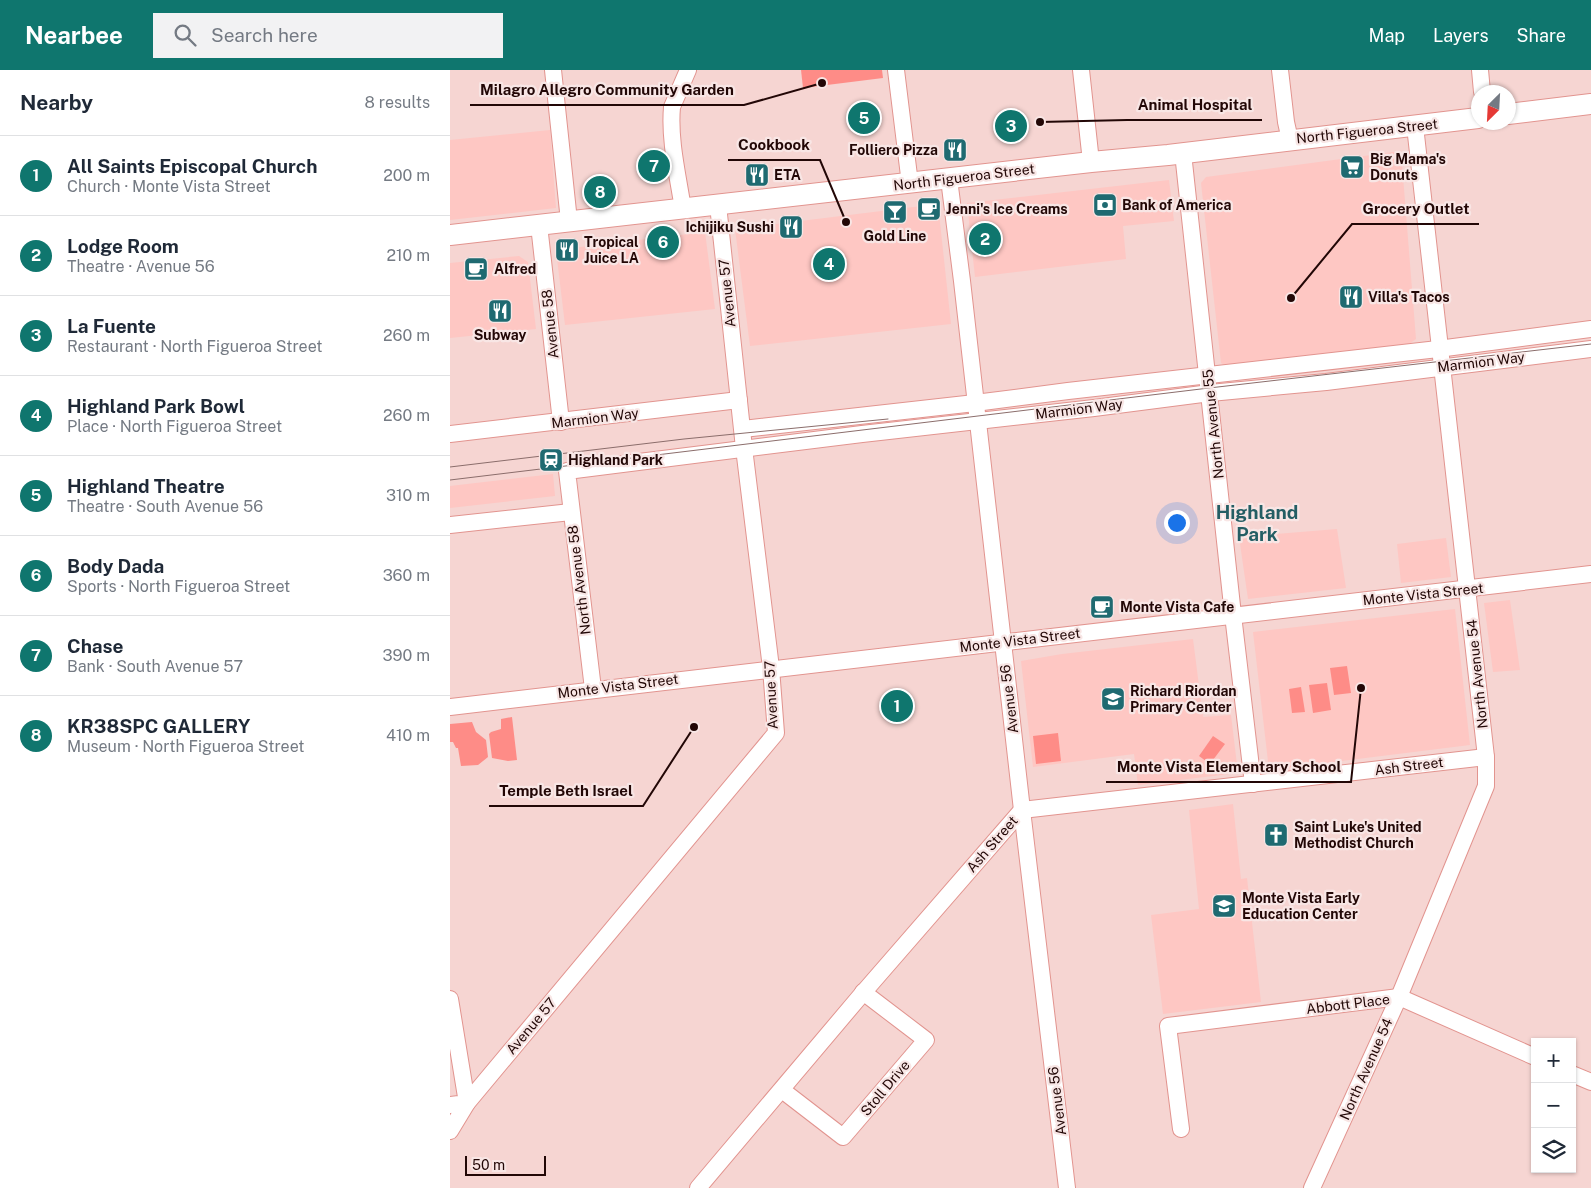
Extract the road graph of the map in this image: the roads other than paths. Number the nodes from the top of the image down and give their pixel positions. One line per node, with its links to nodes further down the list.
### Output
1 (553, 70): 19 (street)
2 (688, 70): 18 (street)
3 (896, 70): 16 (street)
4 (1081, 70): 14 (street)
5 (1280, 70): 12 (street)
6 (1480, 70): 7 (street)
7 (1481, 85)
8 (1591, 104): 9 (main road)
9 (1516, 113)
10 (1471, 119): 11 (main road, North Figueroa Street)
11 (1415, 126): 12 (main road, North Figueroa Street); 23 (street, North Avenue 54)
12 (1290, 140): 13 (main road, North Figueroa Street)
13 (1183, 153): 14 (main road, North Figueroa Street); 26 (street, North Avenue 55)
14 (1092, 162): 15 (main road, North Figueroa Street)
15 (949, 179): 16 (main road, North Figueroa Street); 29 (street, Avenue 56)
16 (910, 184): 17 (main road, North Figueroa Street)
17 (718, 205): 18 (main road, North Figueroa Street); 28 (street, Avenue 57)
18 (683, 208): 19 (main road, North Figueroa Street)
19 (569, 222): 20 (main road, North Figueroa Street)
20 (539, 225): 21 (main road, North Figueroa Street); 31 (street, Avenue 58)
21 (450, 235)
22 (1591, 329): 23 (street, Marmion Way)
23 (1438, 349): 25 (street, North Avenue 54); 26 (street, Marmion Way)
24 (1591, 349): 25 (street, Marmion Way)
25 (1442, 367): 27 (street, Marmion Way); 39 (street, North Avenue 54)
26 (1207, 376): 27 (street, North Avenue 55); 29 (street, Marmion Way)
27 (1210, 393): 30 (street, Marmion Way); 40 (street, North Avenue 55)
28 (739, 400): 31 (street, Marmion Way); 32 (street, Avenue 57)
29 (975, 403): 30 (street, Avenue 56); 32 (street, Marmion Way)
30 (977, 421): 34 (street, Marmion Way); 41 (street, Avenue 56)
31 (561, 422): 33 (street, Marmion Way)
32 (743, 429): 34 (street, Avenue 57)
33 (450, 434)
34 (744, 448): 35 (street, Marmion Way); 42 (street, Avenue 57)
35 (567, 471): 36 (street, North Avenue 58)
36 (571, 512): 37 (street); 43 (street, North Avenue 58)
37 (450, 525)
38 (1591, 574): 39 (street, Monte Vista Street)
39 (1467, 589): 40 (street, Monte Vista Street); 45 (street, North Avenue 54)
40 (1233, 615): 41 (street, Monte Vista Street); 46 (street, North Avenue 55)
41 (1002, 642): 42 (street, Monte Vista Street); 47 (street, Avenue 56)
42 (771, 668): 43 (street, Monte Vista Street); 55 (street, Avenue 57)
43 (593, 689): 44 (street, Monte Vista Street)
44 (450, 706)
45 (1486, 757): 46 (street, Ash Street); 49 (street, North Avenue 54)
46 (1253, 784): 47 (street, Ash Street)
47 (1022, 810): 48 (street, Ash Street); 60 (street, Avenue 56)
48 (863, 992): 54 (street, Ash Street); 54 (street, Stoll Drive)
49 (1399, 997): 51 (street, Abbott Place); 57 (street, Abbott Place); 61 (street, North Avenue 54)
50 (450, 999): 55 (street)
51 (1531, 1055)
52 (1576, 1076): 53 (street)
53 (1591, 1082)
54 (782, 1090): 59 (street, Ash Street)
55 (467, 1103): 56 (street); 58 (street, Avenue 57)
56 (450, 1105)
57 (1181, 1129)
58 (450, 1131)
59 (698, 1188)
60 (1067, 1188)
61 (1312, 1188)

